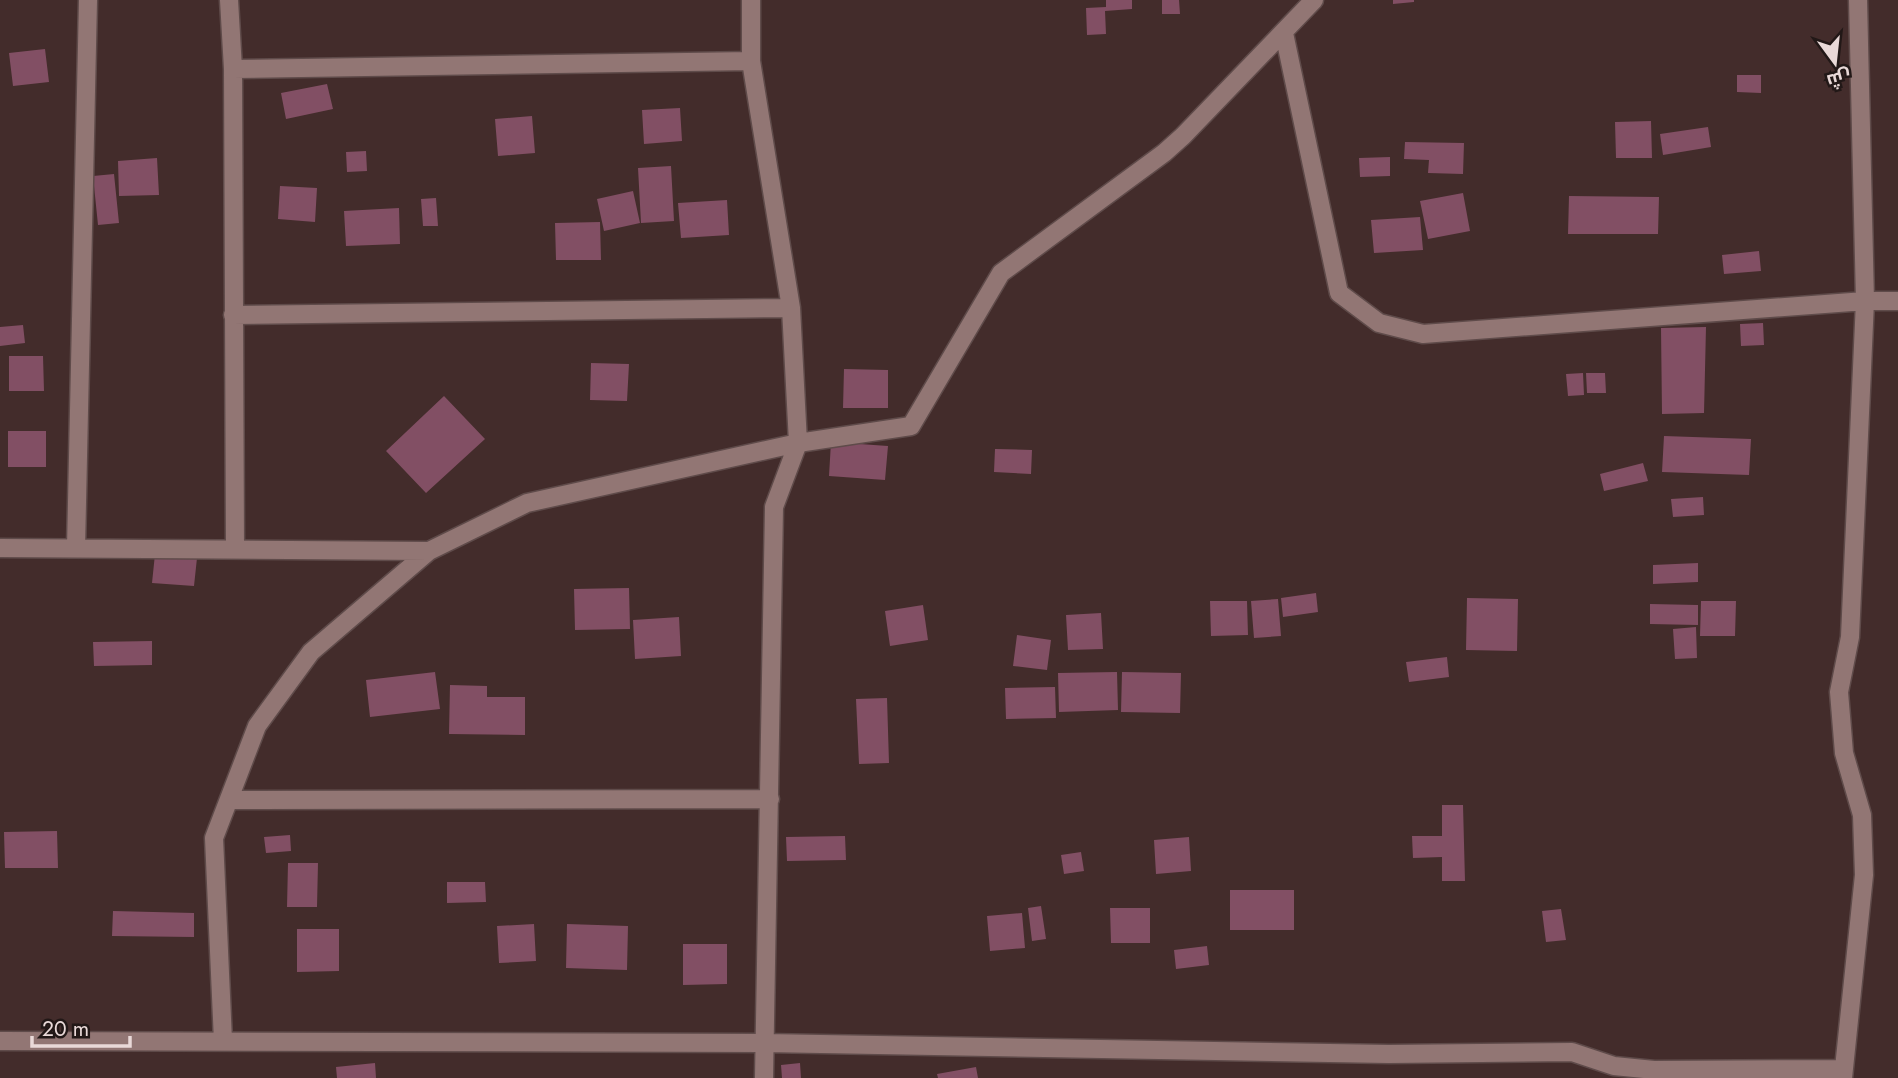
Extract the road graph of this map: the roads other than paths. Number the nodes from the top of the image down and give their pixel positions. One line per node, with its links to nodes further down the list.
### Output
1 (88, 0): 15 (street)
2 (229, 0): 8 (street)
3 (751, 0): 7 (street)
4 (1314, 0): 6 (street)
5 (1858, 0): 9 (street)
6 (1284, 33): 9 (street); 13 (street)
7 (751, 61): 8 (street); 11 (street)
8 (233, 69): 12 (street)
9 (1865, 301): 10 (street); 23 (street)
10 (1898, 301)
11 (791, 308): 12 (street); 13 (street)
12 (233, 315): 16 (street)
13 (798, 443): 17 (street); 18 (street)
14 (0, 548): 15 (street)
15 (76, 548): 16 (street)
16 (235, 549): 17 (street)
17 (429, 551): 19 (street)
18 (769, 799): 19 (street); 22 (street)
19 (229, 800): 21 (street)
20 (0, 1041): 21 (street)
21 (223, 1041): 22 (street)
22 (765, 1043): 23 (street); 24 (street)
23 (1843, 1074)
24 (764, 1078)

